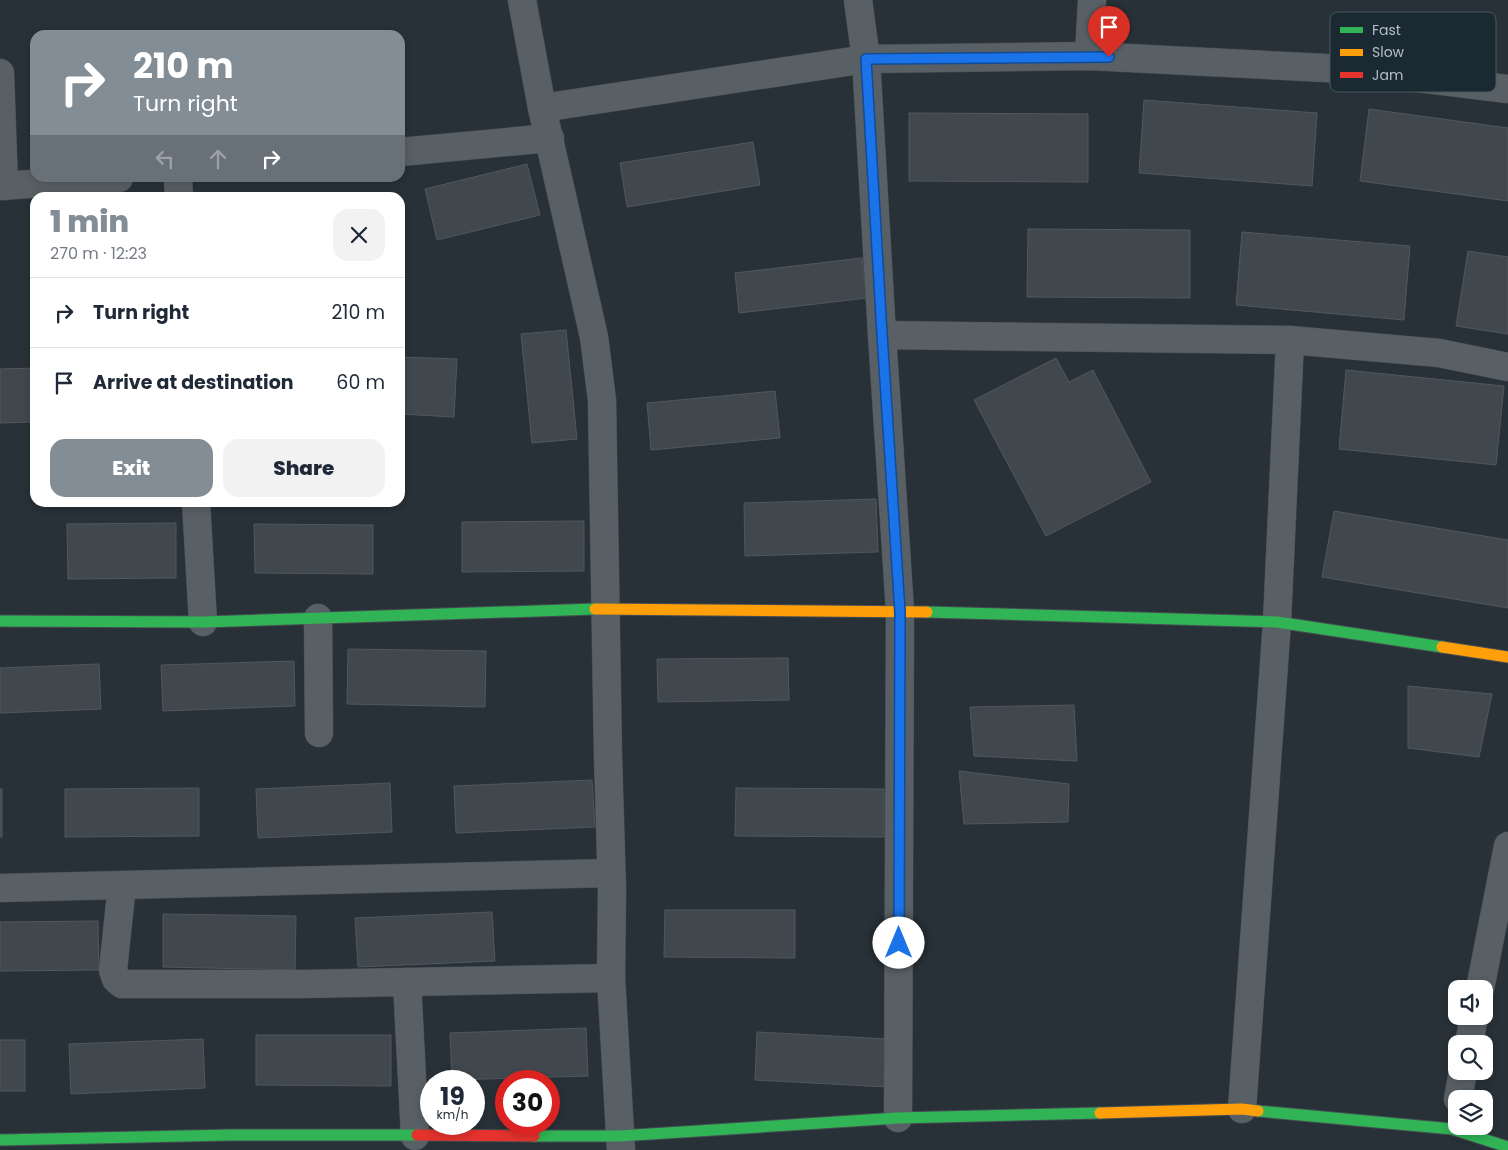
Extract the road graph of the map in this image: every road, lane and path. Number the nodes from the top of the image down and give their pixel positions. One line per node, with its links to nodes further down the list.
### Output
1 (522, 0): 8 (street)
2 (858, 0): 5 (street)
3 (1092, 0): 4 (street)
4 (1089, 56): 5 (street); 6 (street)
5 (866, 59): 8 (street); 13 (street)
6 (1330, 68)
7 (0, 73): 12 (street)
8 (542, 108): 9 (street)
9 (550, 138): 10 (street); 17 (street)
10 (405, 152)
11 (60, 182): 12 (street)
12 (2, 186)
13 (882, 334): 14 (street); 18 (street)
14 (1290, 340): 15 (street); 22 (street)
15 (1508, 367)
16 (196, 507): 21 (street)
17 (606, 609): 18 (street); 19 (street); 26 (street)
18 (900, 612): 22 (street); 33 (street)
19 (318, 618): 21 (street); 24 (street)
20 (0, 621): 21 (street)
21 (203, 622)
22 (1277, 622): 23 (street); 32 (street)
23 (1508, 657)
24 (319, 733)
25 (1508, 846): 30 (street)
26 (611, 872): 27 (street); 29 (street)
27 (122, 885): 28 (street); 31 (street)
28 (0, 888)
29 (611, 978): 31 (street); 38 (street)
30 (1482, 980)
31 (407, 982): 36 (street)
32 (1242, 1109): 33 (street); 34 (street)
33 (898, 1118): 38 (street)
34 (1448, 1118)
35 (1486, 1135): 39 (street)
36 (415, 1136): 37 (street); 38 (street)
37 (0, 1140)
38 (620, 1143)
39 (1508, 1147)

